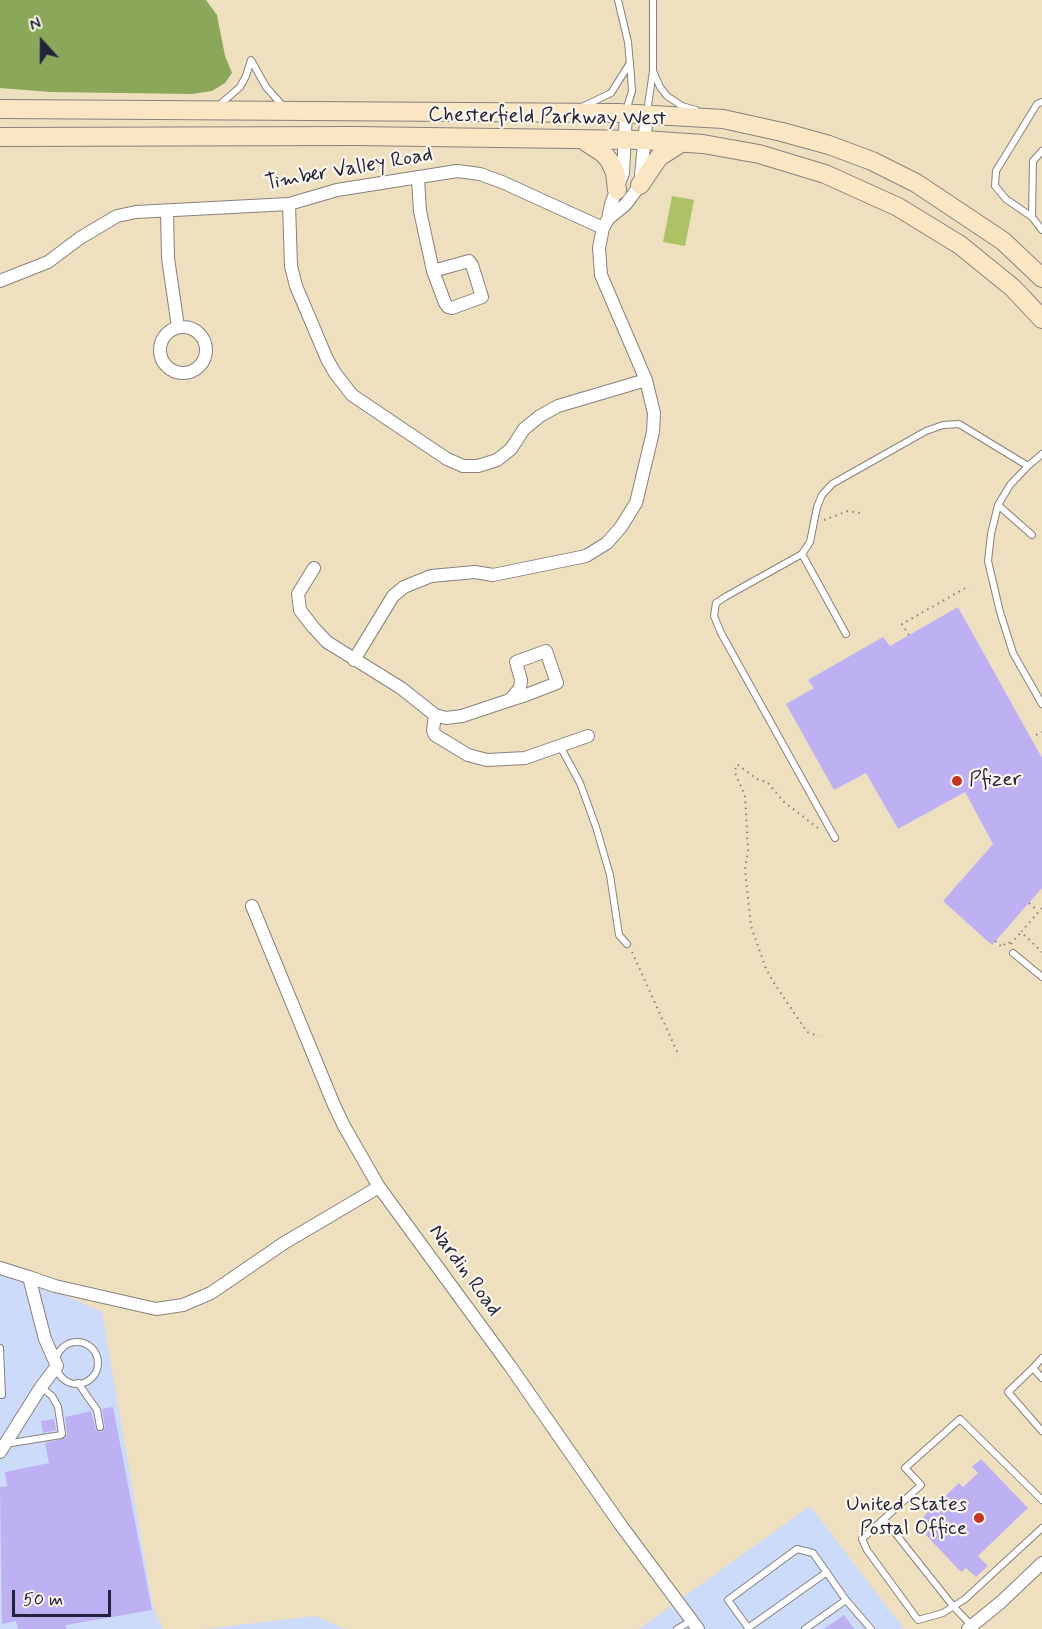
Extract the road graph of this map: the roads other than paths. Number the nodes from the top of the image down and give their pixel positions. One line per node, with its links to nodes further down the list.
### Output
1 (618, 0): 3 (lane)
2 (653, 0): 4 (lane)
3 (630, 63): 9 (lane); 10 (lane)
4 (653, 71): 11 (lane); 12 (lane)
5 (1042, 102): 24 (lane)
6 (0, 109): 7 (street, Chesterfield Parkway West)
7 (213, 110): 8 (street, Chesterfield Parkway West); 8 (lane)
8 (288, 110): 9 (street, Chesterfield Parkway West)
9 (569, 112): 10 (street, Chesterfield Parkway West)
10 (626, 113): 11 (street, Chesterfield Parkway West); 15 (street)
11 (646, 113): 12 (street, Chesterfield Parkway West); 16 (street)
12 (723, 119): 28 (street, Chesterfield Parkway West)
13 (0, 136): 14 (street, Chesterfield Parkway West)
14 (584, 140): 15 (street, Chesterfield Parkway West); 21 (street)
15 (624, 140): 16 (street, Chesterfield Parkway West); 21 (street)
16 (644, 140): 17 (street, Chesterfield Parkway West); 20 (street)
17 (681, 143): 20 (street); 30 (street, Chesterfield Parkway West)
18 (1042, 151): 24 (lane)
19 (418, 178): 22 (street, Timber Valley Road); 25 (street, Timber Valley Road); 27 (street)
20 (640, 184): 25 (street)
21 (616, 190): 25 (street)
22 (289, 204): 23 (street, Timber Valley Road); 32 (street)
23 (167, 211): 29 (street, Timber Valley Road); 31 (street)
24 (1032, 217): 26 (lane)
25 (606, 224): 32 (street)
26 (1042, 230)
27 (433, 271): 27 (street)
28 (1042, 278)
29 (0, 281)
30 (1042, 319)
31 (178, 327)
32 (646, 380): 40 (street)
33 (1042, 454): 34 (lane)
34 (1028, 465): 35 (lane); 37 (lane)
35 (999, 505): 36 (lane); 42 (lane)
36 (1032, 535)
37 (802, 554): 39 (lane); 46 (lane)
38 (314, 568): 40 (street)
39 (846, 634)
40 (354, 660): 43 (street)
41 (510, 700): 41 (street); 43 (street)
42 (1042, 704)
43 (435, 715): 45 (street)
44 (588, 736): 45 (street)
45 (560, 746): 48 (lane)
46 (836, 838)
47 (252, 906): 51 (street, Nardin Road)
48 (627, 944)
49 (1013, 953): 50 (lane)
50 (1042, 977)
51 (379, 1187): 53 (street); 72 (street, Nardin Road)
52 (0, 1268): 53 (street)
53 (29, 1277): 56 (street)
54 (0, 1348): 61 (lane)
55 (1042, 1358): 57 (lane)
56 (57, 1366): 59 (lane); 59 (lane); 60 (street)
57 (1033, 1368): 58 (lane); 63 (lane)
58 (1042, 1378)
59 (78, 1383): 62 (lane)
60 (41, 1387): 64 (street); 64 (lane)
61 (2, 1395)
62 (100, 1427)
63 (1042, 1431)
64 (2, 1448)
65 (1042, 1500): 66 (lane)
66 (884, 1519): 71 (lane); 71 (lane)
67 (1042, 1528): 71 (lane)
68 (1042, 1563): 73 (street)
69 (827, 1572): 70 (lane); 74 (lane); 74 (lane)
70 (846, 1600): 76 (lane); 77 (lane)
71 (953, 1606): 73 (lane)
72 (695, 1625): 75 (lane)
73 (970, 1627)
74 (749, 1628)
75 (677, 1629)
76 (805, 1629)
77 (871, 1629)

